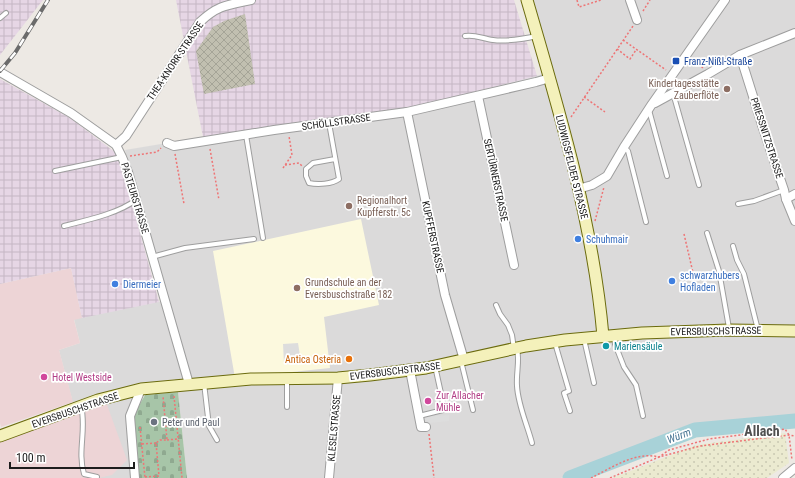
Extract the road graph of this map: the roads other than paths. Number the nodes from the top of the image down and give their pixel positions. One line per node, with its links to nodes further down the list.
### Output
1 (251, 0): 20 (street, THEA-KNORR-STRASSE)
2 (527, 0): 10 (main road, LUDWIGSFELDER STRASSE)
3 (630, 0): 7 (street)
4 (725, 0): 16 (street)
5 (6, 14): 6 (lane)
6 (0, 18)
7 (637, 20)
8 (795, 33): 11 (street)
9 (465, 36): 10 (lane)
10 (538, 36): 13 (main road, LUDWIGSFELDER STRASSE)
11 (740, 55): 14 (street); 29 (street, PRIESSNITZSTRASSE)
12 (0, 72): 20 (street, PASTEURSTRASSE)
13 (550, 78): 15 (street, SCHÖLLSTRASSE); 28 (main road, LUDWIGSFELDER STRASSE)
14 (673, 93): 16 (street); 27 (lane)
15 (478, 96): 17 (street, SCHÖLLSTRASSE); 42 (street, SERTÜRNERSTRASSE)
16 (651, 107): 22 (street); 26 (lane)
17 (407, 112): 18 (street, SCHÖLLSTRASSE); 51 (street, KUPFFERSTRASSE)
18 (329, 123): 19 (street, SCHÖLLSTRASSE); 24 (lane)
19 (246, 135): 21 (street, SCHÖLLSTRASSE); 38 (lane)
20 (116, 145): 23 (street, PASTEURSTRASSE)
21 (171, 145)
22 (624, 147): 28 (street); 35 (lane)
23 (122, 157): 25 (lane); 32 (street, PASTEURSTRASSE)
24 (335, 160): 24 (lane)
25 (55, 171)
26 (667, 176)
27 (699, 185)
28 (578, 189): 47 (main road, LUDWIGSFELDER STRASSE)
29 (784, 190): 31 (street, PRIESSNITZSTRASSE); 33 (lane)
30 (795, 194): 31 (street)
31 (786, 199): 34 (street, PRIESSNITZSTRASSE)
32 (136, 200): 36 (lane); 41 (street, PASTEURSTRASSE)
33 (738, 204)
34 (795, 221)
35 (646, 222)
36 (64, 226)
37 (708, 233): 44 (lane)
38 (264, 238)
39 (254, 239): 41 (lane)
40 (733, 246): 45 (lane)
41 (152, 257): 58 (street, PASTEURSTRASSE)
42 (514, 265)
43 (496, 305): 50 (lane)
44 (729, 330): 45 (main road, EVERSBUSCHSTRASSE); 47 (main road, EVERSBUSCHSTRASSE)
45 (758, 330): 46 (main road, EVERSBUSCHSTRASSE)
46 (795, 331)
47 (609, 336): 48 (main road, EVERSBUSCHSTRASSE); 65 (lane)
48 (584, 338): 49 (main road, EVERSBUSCHSTRASSE); 57 (lane)
49 (555, 342): 50 (main road, EVERSBUSCHSTRASSE); 63 (lane)
50 (516, 349): 51 (main road, EVERSBUSCHSTRASSE); 69 (lane)
51 (462, 361): 52 (main road, EVERSBUSCHSTRASSE); 62 (lane)
52 (435, 366): 53 (main road, EVERSBUSCHSTRASSE); 64 (lane)
53 (410, 370): 55 (main road, EVERSBUSCHSTRASSE); 64 (street)
54 (288, 378): 55 (main road, EVERSBUSCHSTRASSE); 56 (main road, EVERSBUSCHSTRASSE); 61 (lane)
55 (338, 378): 73 (street, KLESELSTRASSE)
56 (204, 383): 58 (main road, EVERSBUSCHSTRASSE); 68 (lane)
57 (594, 383)
58 (189, 384): 59 (main road, EVERSBUSCHSTRASSE)
59 (141, 389): 60 (main road, EVERSBUSCHSTRASSE); 72 (street)
60 (81, 406): 67 (main road, EVERSBUSCHSTRASSE); 71 (lane)
61 (287, 408)
62 (473, 410)
63 (570, 411)
64 (419, 416): 66 (street)
65 (643, 416)
66 (426, 427)
67 (0, 436)
68 (217, 440)
69 (532, 443)
70 (794, 469): 74 (street)
71 (97, 477)
72 (135, 478)
73 (329, 478)
74 (782, 478)

